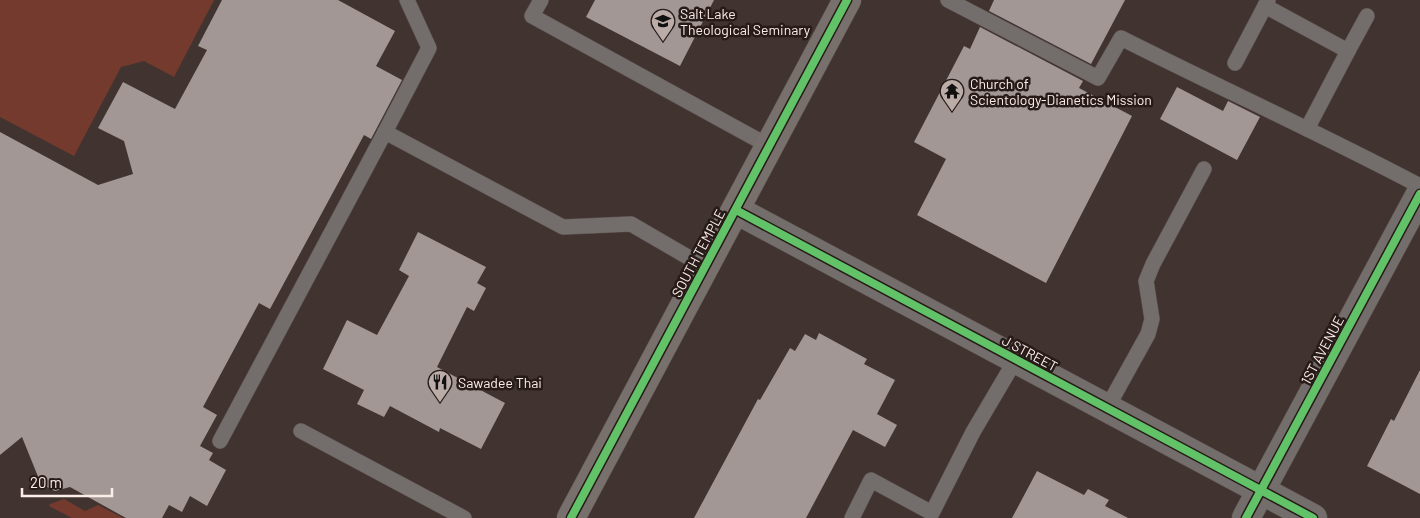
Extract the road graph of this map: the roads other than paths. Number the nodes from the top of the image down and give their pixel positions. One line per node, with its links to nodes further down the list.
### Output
1 (408, 0): 10 (lane)
2 (541, 0): 11 (lane)
3 (847, 0): 11 (main road, SOUTH TEMPLE)
4 (948, 0): 9 (lane)
5 (1266, 3): 7 (lane); 8 (lane)
6 (1367, 16): 7 (lane)
7 (1348, 51): 9 (lane)
8 (1235, 63)
9 (1306, 129): 13 (lane)
10 (385, 132): 16 (lane); 20 (lane)
11 (770, 146): 15 (main road, SOUTH TEMPLE)
12 (1204, 169): 18 (lane)
13 (1420, 186)
14 (1420, 194): 21 (street, 1ST AVENUE)
15 (736, 210): 16 (main road, SOUTH TEMPLE); 17 (street, J STREET)
16 (705, 267): 23 (main road, SOUTH TEMPLE)
17 (1016, 359): 18 (street, J STREET); 24 (lane)
18 (1107, 408): 21 (street, J STREET)
19 (301, 431): 22 (lane)
20 (220, 441)
21 (1261, 490): 25 (street, 1ST AVENUE); 26 (street, J STREET)
22 (464, 518)
23 (571, 518)
24 (852, 518)
25 (1246, 518)
26 (1313, 518)

